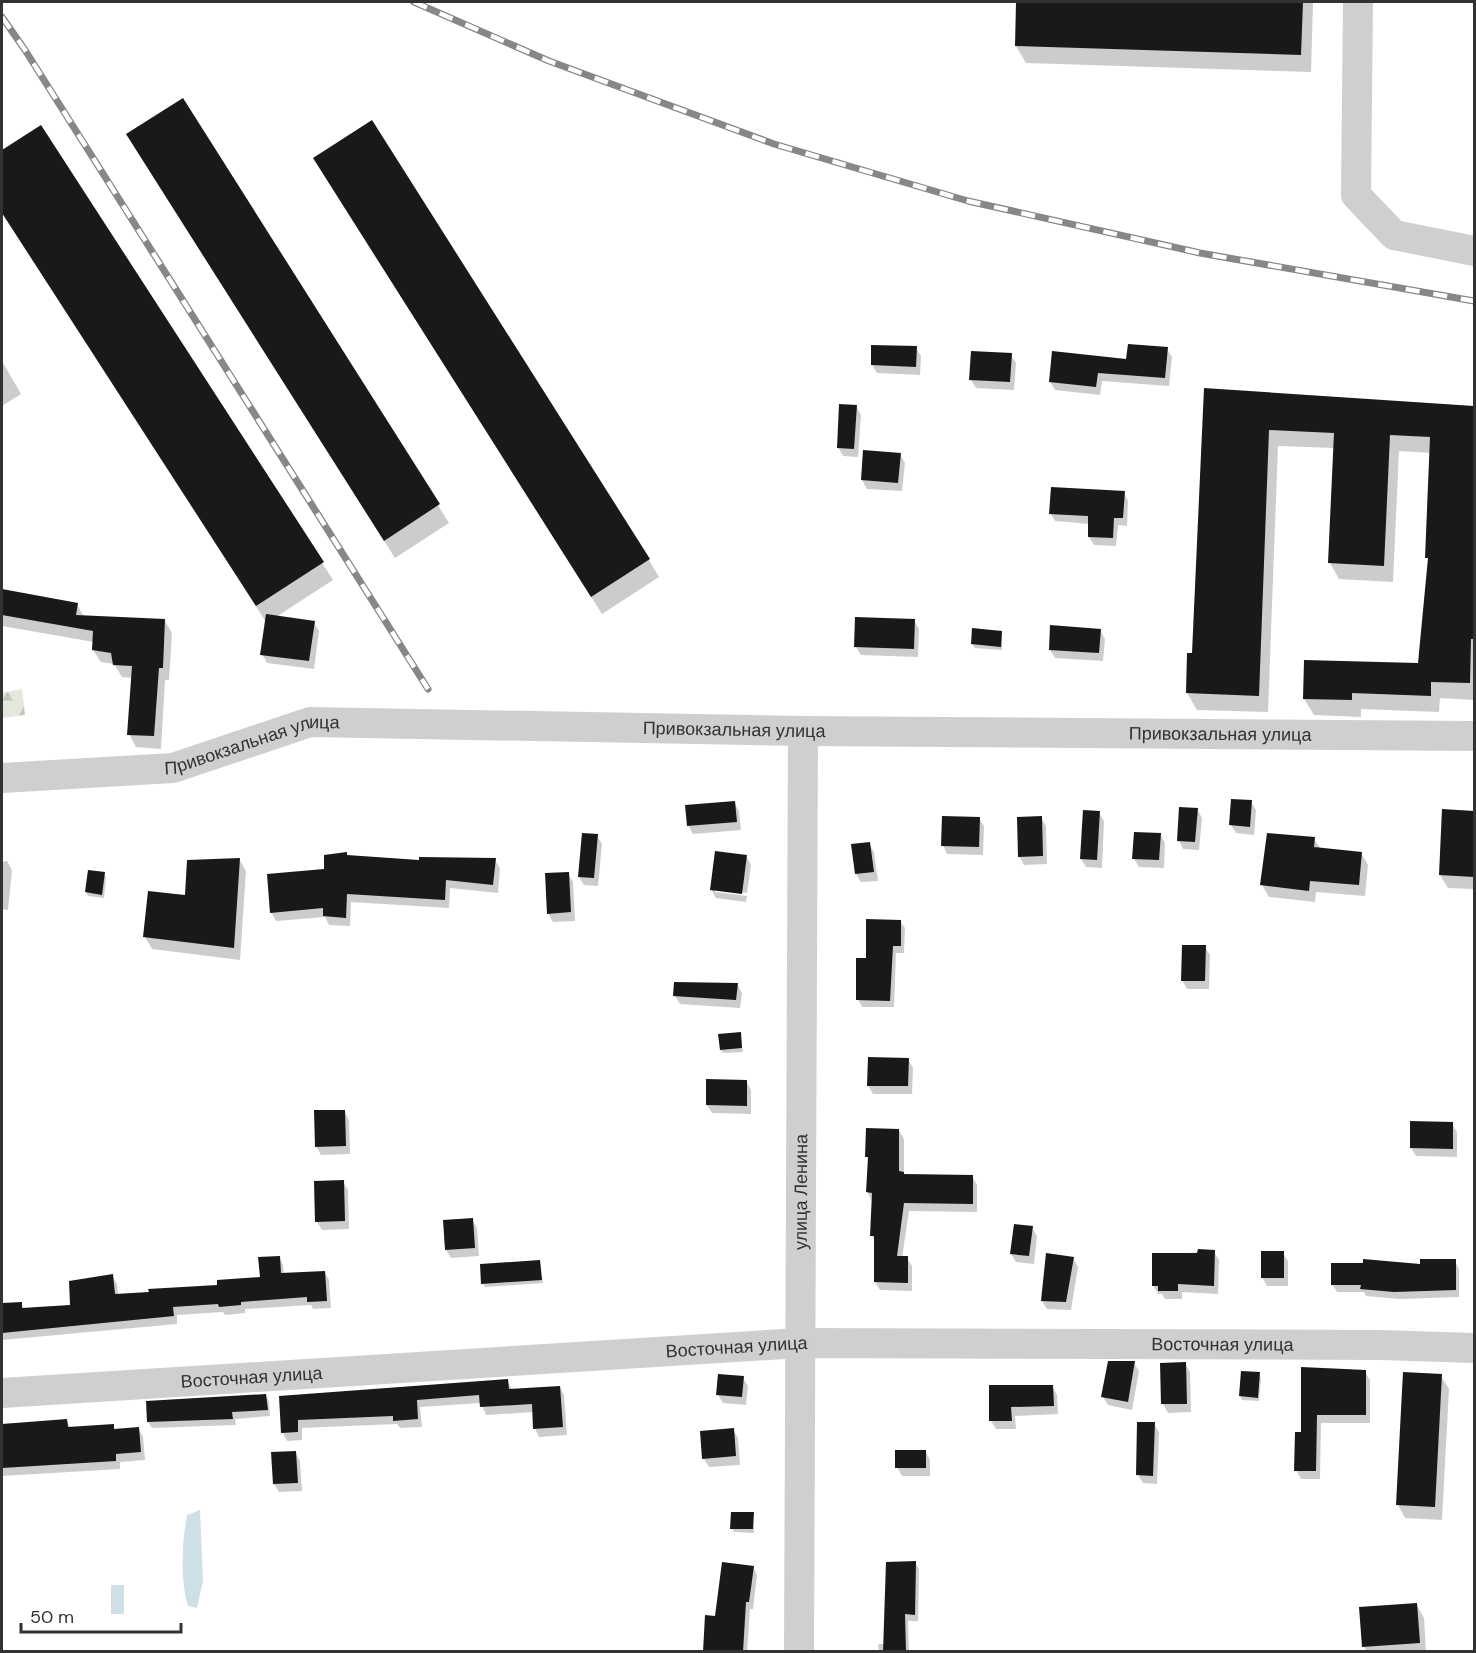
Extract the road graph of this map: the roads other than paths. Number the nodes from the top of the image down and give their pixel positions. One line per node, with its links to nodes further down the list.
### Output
1 (1358, 2): 2 (street)
2 (1474, 251)
3 (803, 731): 4 (street, Привокзальная улица); 5 (street, Привокзальная улица); 6 (street, улица Ленина)
4 (1474, 736)
5 (2, 778)
6 (800, 1343): 7 (street, Восточная улица); 8 (street, Восточная улица); 9 (street, улица Ленина)
7 (1474, 1347)
8 (2, 1393)
9 (799, 1652)

